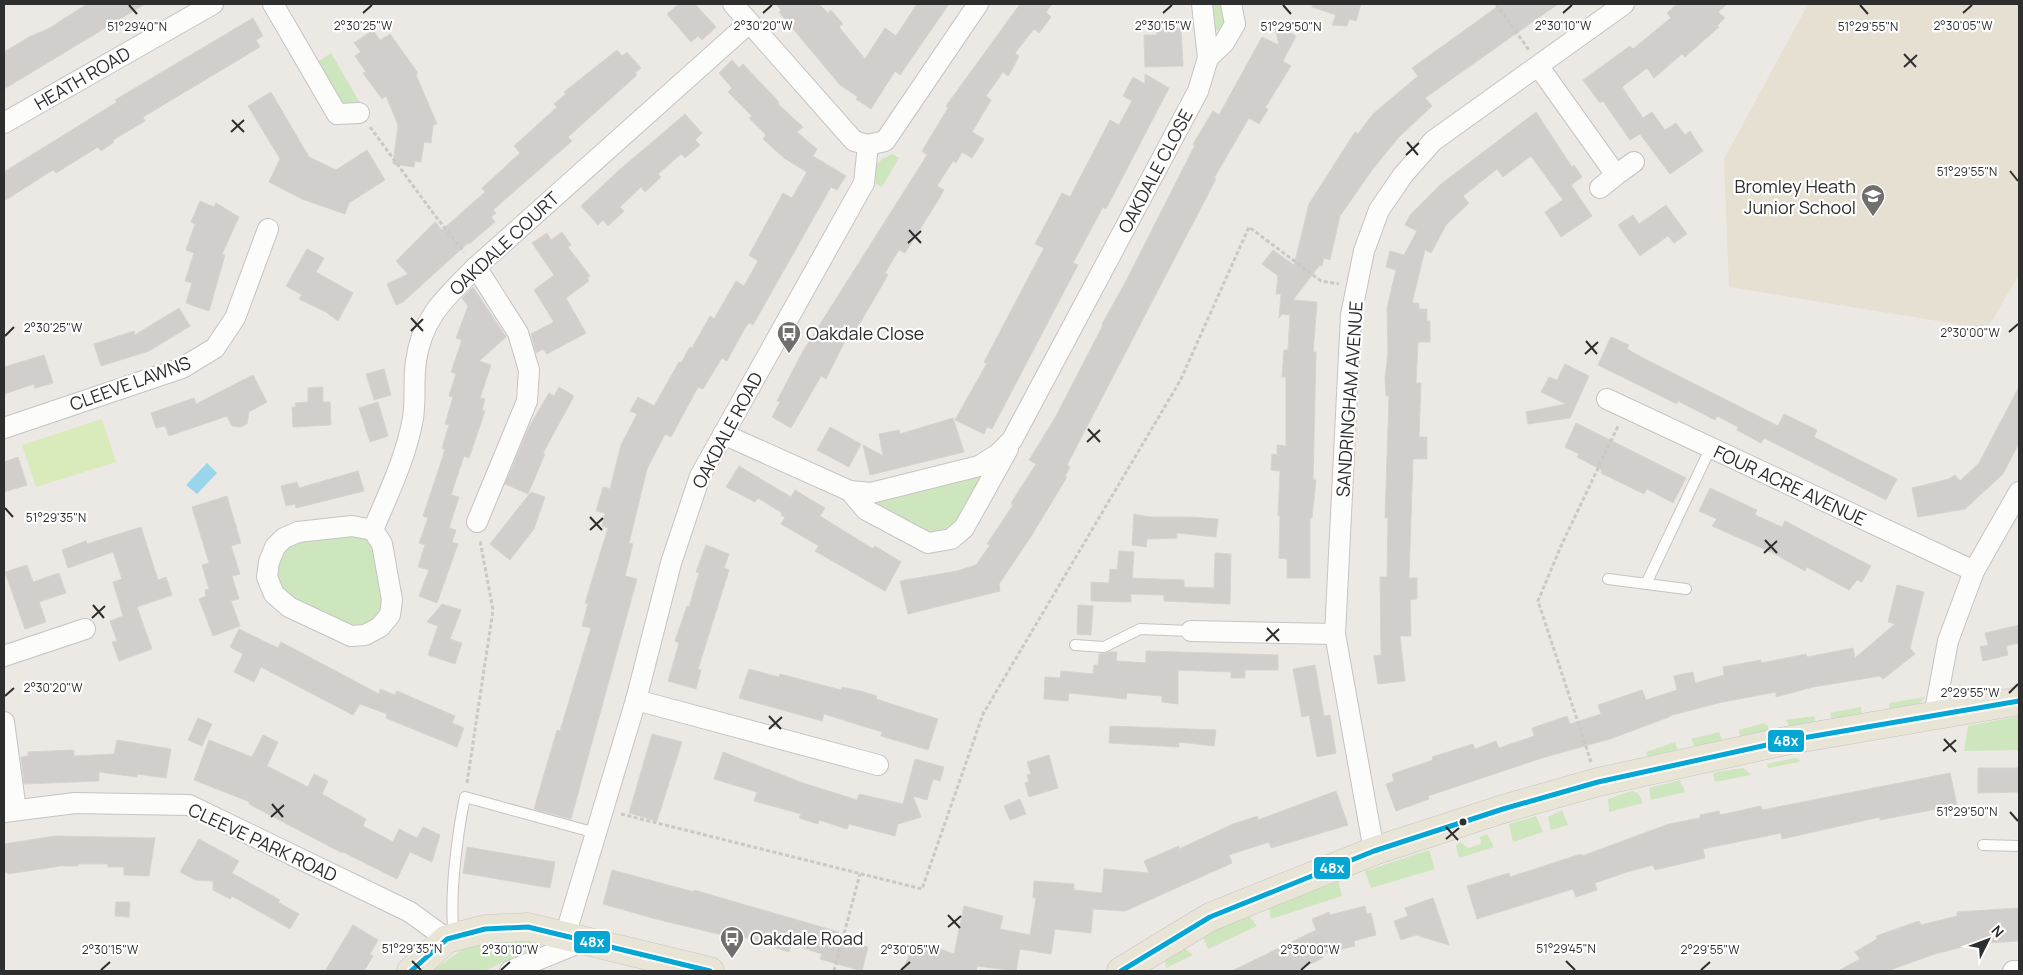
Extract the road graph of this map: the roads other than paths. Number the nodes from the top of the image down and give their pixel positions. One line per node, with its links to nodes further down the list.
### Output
1 (213, 4): 12 (street, HEATH ROAD)
2 (273, 4): 11 (street)
3 (733, 4): 8 (street)
4 (978, 4): 13 (street)
5 (1202, 4): 9 (street, OAKDALE CLOSE)
6 (1231, 4): 9 (street, OAKDALE CLOSE)
7 (1624, 4): 10 (street, SANDRINGHAM AVENUE)
8 (749, 23): 13 (street); 18 (street, OAKDALE COURT)
9 (1208, 58): 22 (street, OAKDALE CLOSE)
10 (1540, 66): 15 (street); 34 (street, SANDRINGHAM AVENUE)
11 (360, 113)
12 (4, 123)
13 (868, 145): 21 (street, OAKDALE ROAD)
14 (1634, 162): 15 (street)
15 (1616, 176): 16 (street)
16 (1600, 188)
17 (268, 229): 20 (street, CLEEVE LAWNS)
18 (476, 267): 26 (street); 27 (street, OAKDALE COURT)
19 (1607, 398): 23 (street, FOUR ACRE AVENUE)
20 (4, 428)
21 (722, 434): 24 (street, OAKDALE CLOSE); 37 (street, OAKDALE ROAD)
22 (1012, 440): 24 (street, OAKDALE CLOSE); 24 (street, OAKDALE CLOSE)
23 (1711, 447): 28 (street, FOUR ACRE AVENUE); 30 (lane)
24 (850, 491)
25 (2019, 492): 28 (street)
26 (477, 522)
27 (373, 530): 27 (street)
28 (1974, 571): 39 (street)
29 (1608, 580): 30 (lane)
30 (1646, 584): 31 (lane)
31 (1686, 589)
32 (85, 630): 36 (street)
33 (1191, 631): 34 (street); 35 (lane)
34 (1335, 634): 46 (street, SANDRINGHAM AVENUE)
35 (1075, 645)
36 (4, 656)
37 (636, 700): 41 (street); 43 (street, OAKDALE ROAD)
38 (2019, 700): 39 (main road)
39 (1934, 716): 46 (main road)
40 (4, 722): 42 (street)
41 (878, 765)
42 (10, 811): 47 (street, CLEEVE PARK ROAD)
43 (596, 833): 47 (lane); 48 (street, OAKDALE ROAD)
44 (1983, 845): 45 (lane)
45 (2019, 846)
46 (1374, 851): 52 (main road)
47 (451, 938): 48 (main road); 49 (main road)
48 (575, 939): 50 (street); 51 (main road)
49 (411, 971)
50 (510, 971)
51 (710, 971)
52 (1121, 971)
53 (2012, 971): 54 (street)
54 (2019, 971)

